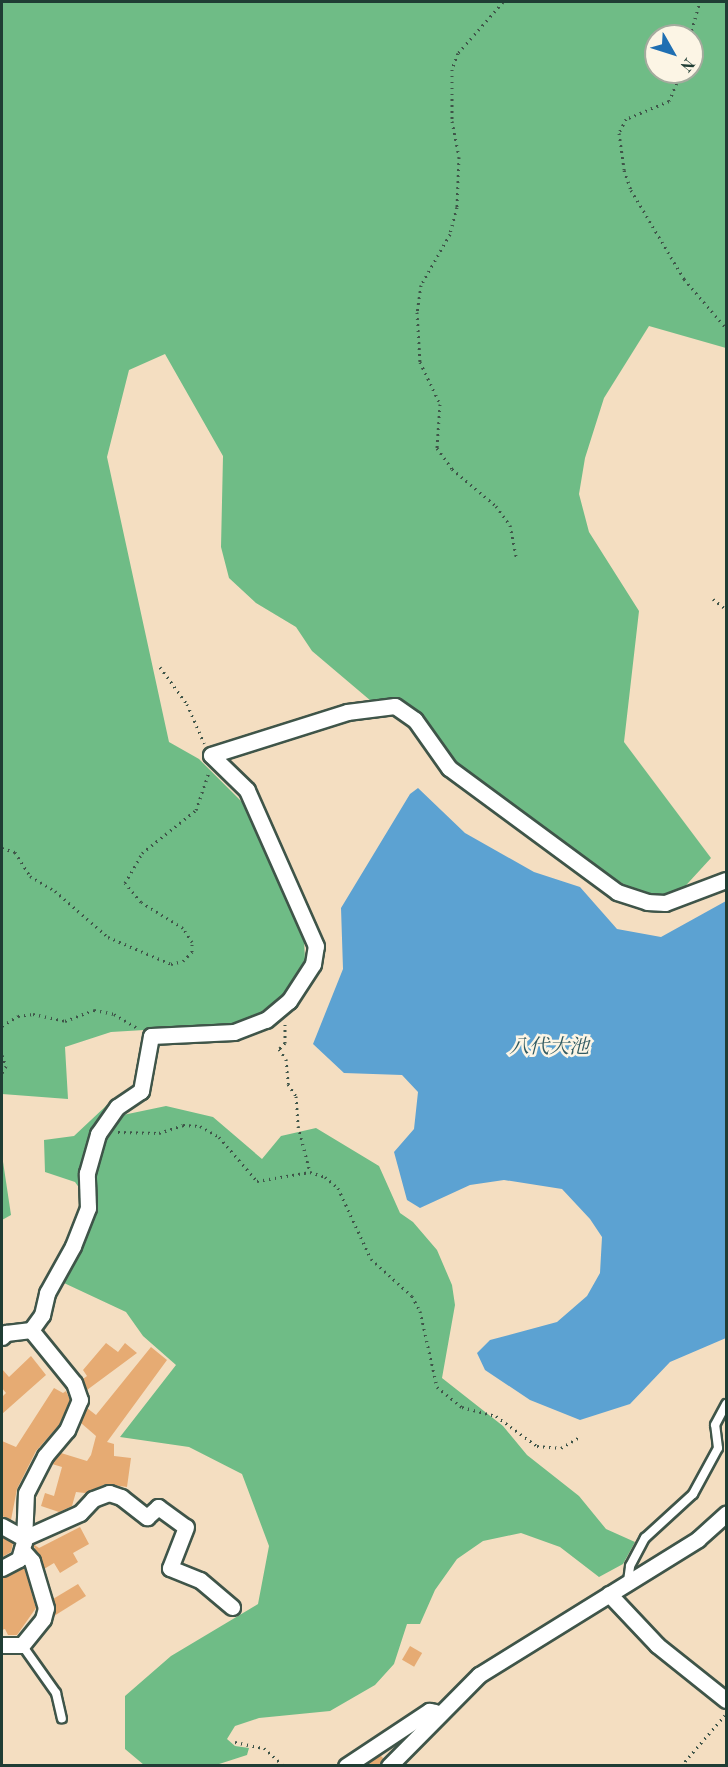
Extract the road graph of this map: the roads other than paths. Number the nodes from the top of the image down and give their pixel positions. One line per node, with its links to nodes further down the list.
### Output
1 (726, 880): 2 (street)
2 (31, 1330): 3 (street); 7 (street)
3 (2, 1337)
4 (726, 1404): 9 (lane)
5 (726, 1514): 9 (street)
6 (2, 1526): 7 (street)
7 (23, 1544): 8 (street); 11 (street); 12 (street)
8 (2, 1568)
9 (628, 1581): 10 (street)
10 (609, 1593): 13 (street); 14 (street)
11 (232, 1607)
12 (8, 1647): 15 (lane)
13 (726, 1700)
14 (439, 1712): 16 (street); 17 (street)
15 (62, 1718)
16 (346, 1766)
17 (389, 1766)

